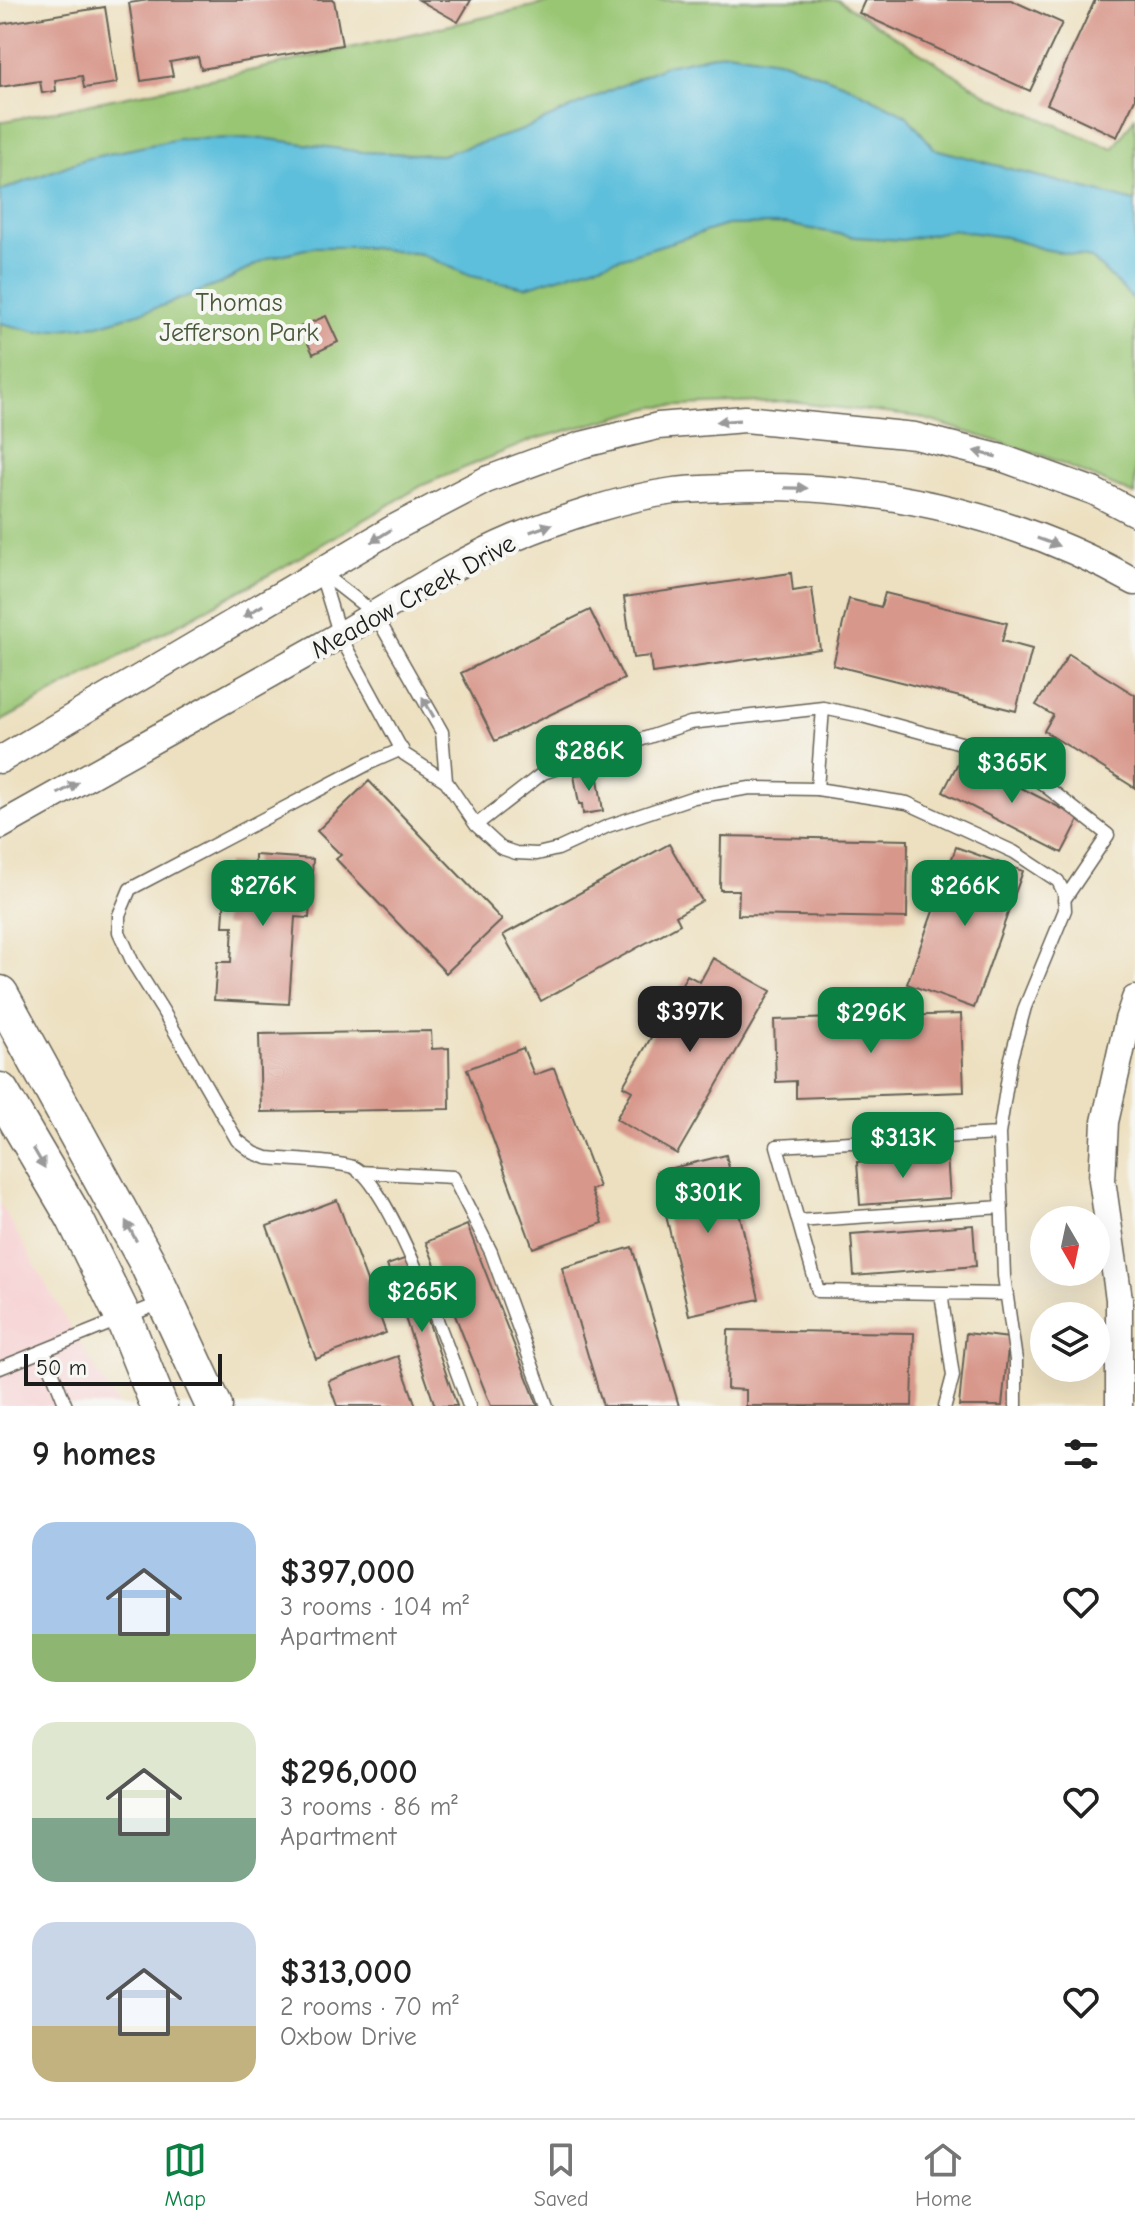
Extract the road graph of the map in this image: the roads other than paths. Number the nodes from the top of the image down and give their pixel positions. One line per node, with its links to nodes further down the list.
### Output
1 (1135, 513): 2 (street, one-way to 2)
2 (320, 571): 4 (lane); 5 (lane); 8 (street, one-way to 8)
3 (1135, 582): 4 (street, Meadow Creek Drive, one-way to 3)
4 (375, 614): 5 (street, Meadow Creek Drive); 9 (lane, one-way to 4)
5 (340, 636): 7 (lane); 12 (street, Meadow Creek Drive, one-way to 5)
6 (823, 708): 10 (lane); 11 (lane); 13 (lane)
7 (402, 749): 9 (lane); 18 (lane)
8 (0, 760)
9 (446, 781): 11 (lane)
10 (817, 789): 11 (lane); 13 (lane)
11 (476, 825)
12 (0, 826)
13 (1064, 900): 17 (lane)
14 (0, 994): 23 (main road, one-way to 14)
15 (1135, 999): 34 (street)
16 (0, 1091): 24 (main road, one-way to 24)
17 (999, 1134): 19 (lane); 20 (lane)
18 (359, 1172): 30 (lane); 31 (lane)
19 (1002, 1207): 20 (lane); 22 (lane)
20 (798, 1221): 21 (lane)
21 (941, 1293): 22 (lane); 32 (lane)
22 (1007, 1294): 33 (lane)
23 (166, 1301): 24 (lane); 29 (main road)
24 (124, 1319): 25 (lane); 28 (main road)
25 (44, 1351): 26 (lane); 27 (lane)
26 (0, 1368)
27 (66, 1406)
28 (159, 1406)
29 (214, 1406)
30 (469, 1406)
31 (547, 1406)
32 (945, 1406)
33 (1016, 1406)
34 (1119, 1406)

